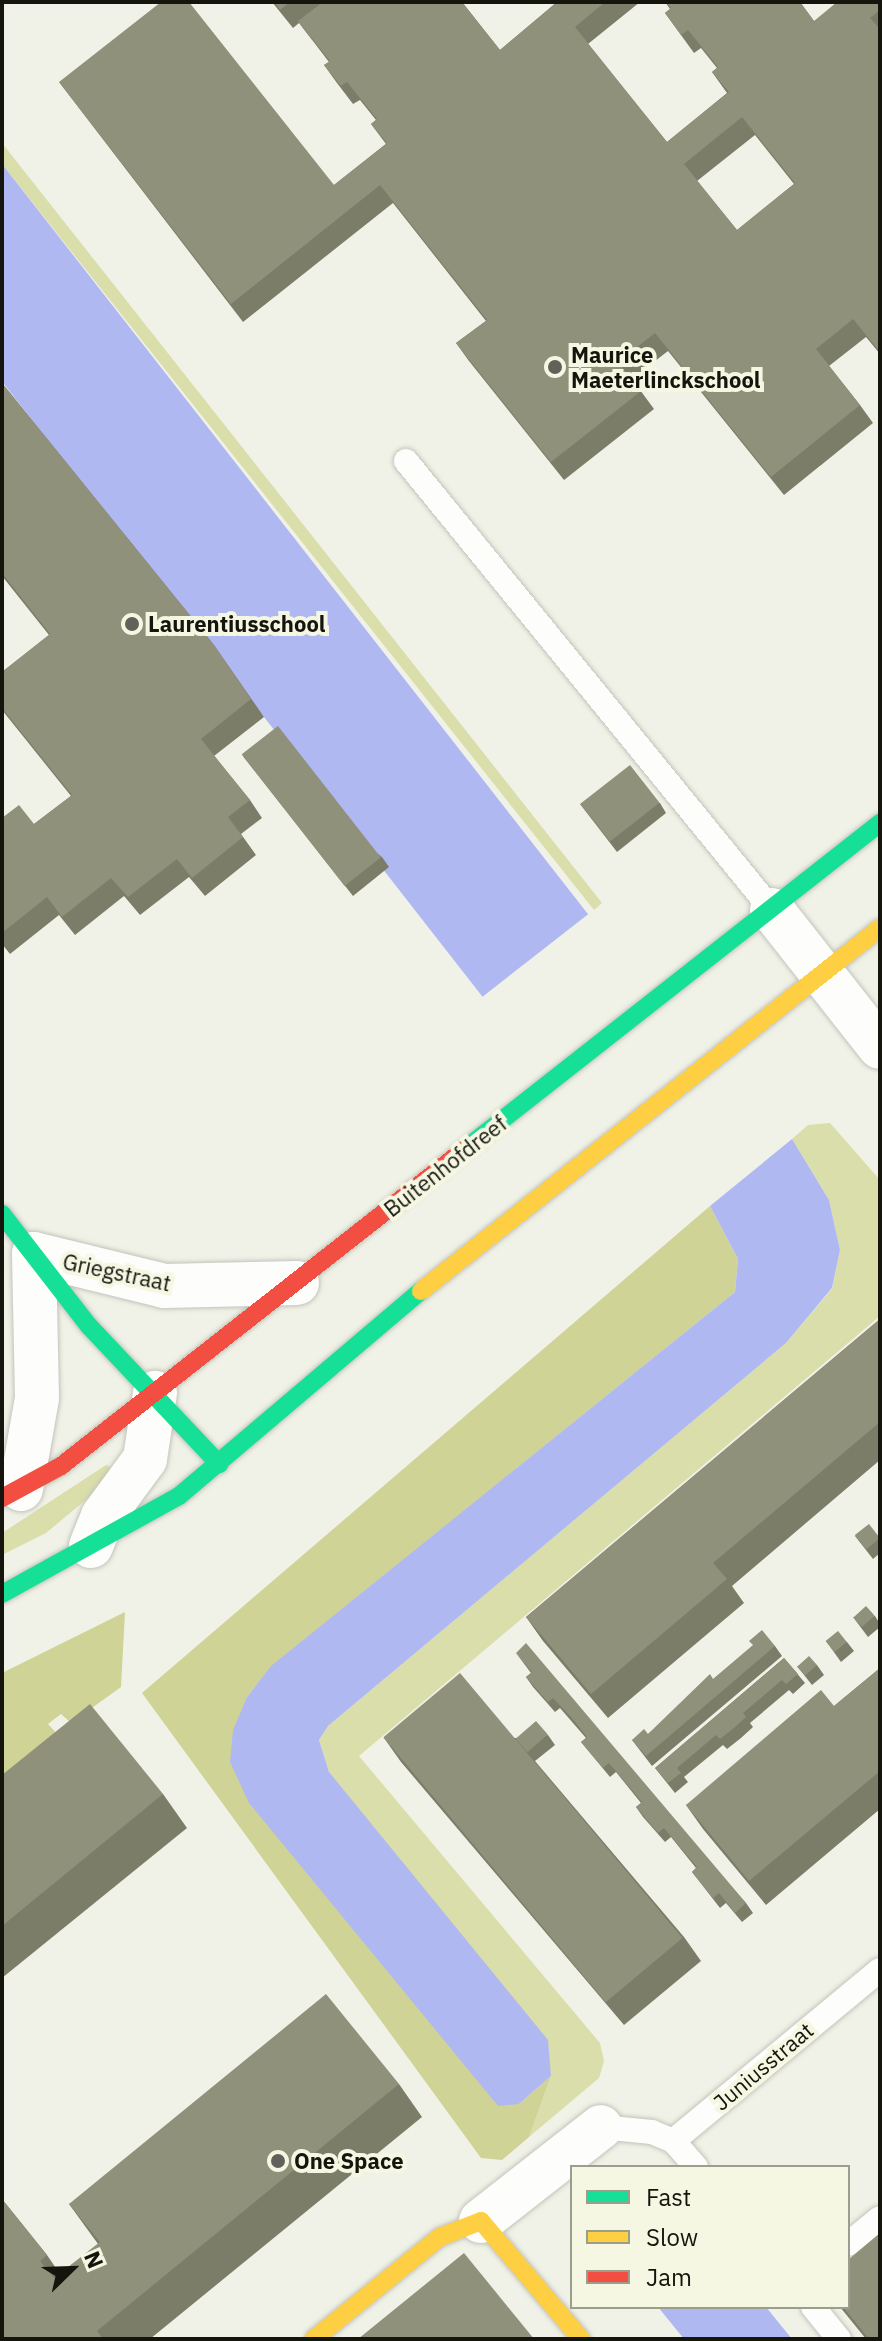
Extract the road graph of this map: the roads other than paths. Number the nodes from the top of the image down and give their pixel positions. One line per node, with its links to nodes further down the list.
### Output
1 (406, 461): 3 (lane)
2 (880, 823): 3 (street, Buitenhofdreef)
3 (772, 910): 5 (street); 9 (street, Buitenhofdreef)
4 (880, 928): 5 (street)
5 (823, 973): 6 (street); 11 (street)
6 (880, 1047)
7 (2, 1214): 8 (street, Griegstraat)
8 (34, 1254): 9 (street, Griegstraat); 10 (street, Griegstraat); 12 (street, Griegstraat)
9 (297, 1283): 10 (street, Buitenhofdreef)
10 (155, 1393): 11 (street, Griegstraat); 12 (street, Buitenhofdreef); 13 (street)
11 (219, 1464): 13 (street)
12 (11, 1493)
13 (91, 1546): 14 (street)
14 (2, 1594)
15 (880, 1970): 17 (lane, Juniusstraat)
16 (601, 2127): 17 (lane); 20 (street)
17 (673, 2141): 18 (lane)
18 (694, 2165)
19 (880, 2218): 21 (lane)
20 (481, 2221): 23 (street); 24 (street)
21 (850, 2242)
22 (815, 2309): 25 (lane)
23 (314, 2339)
24 (581, 2339)
25 (839, 2339)

